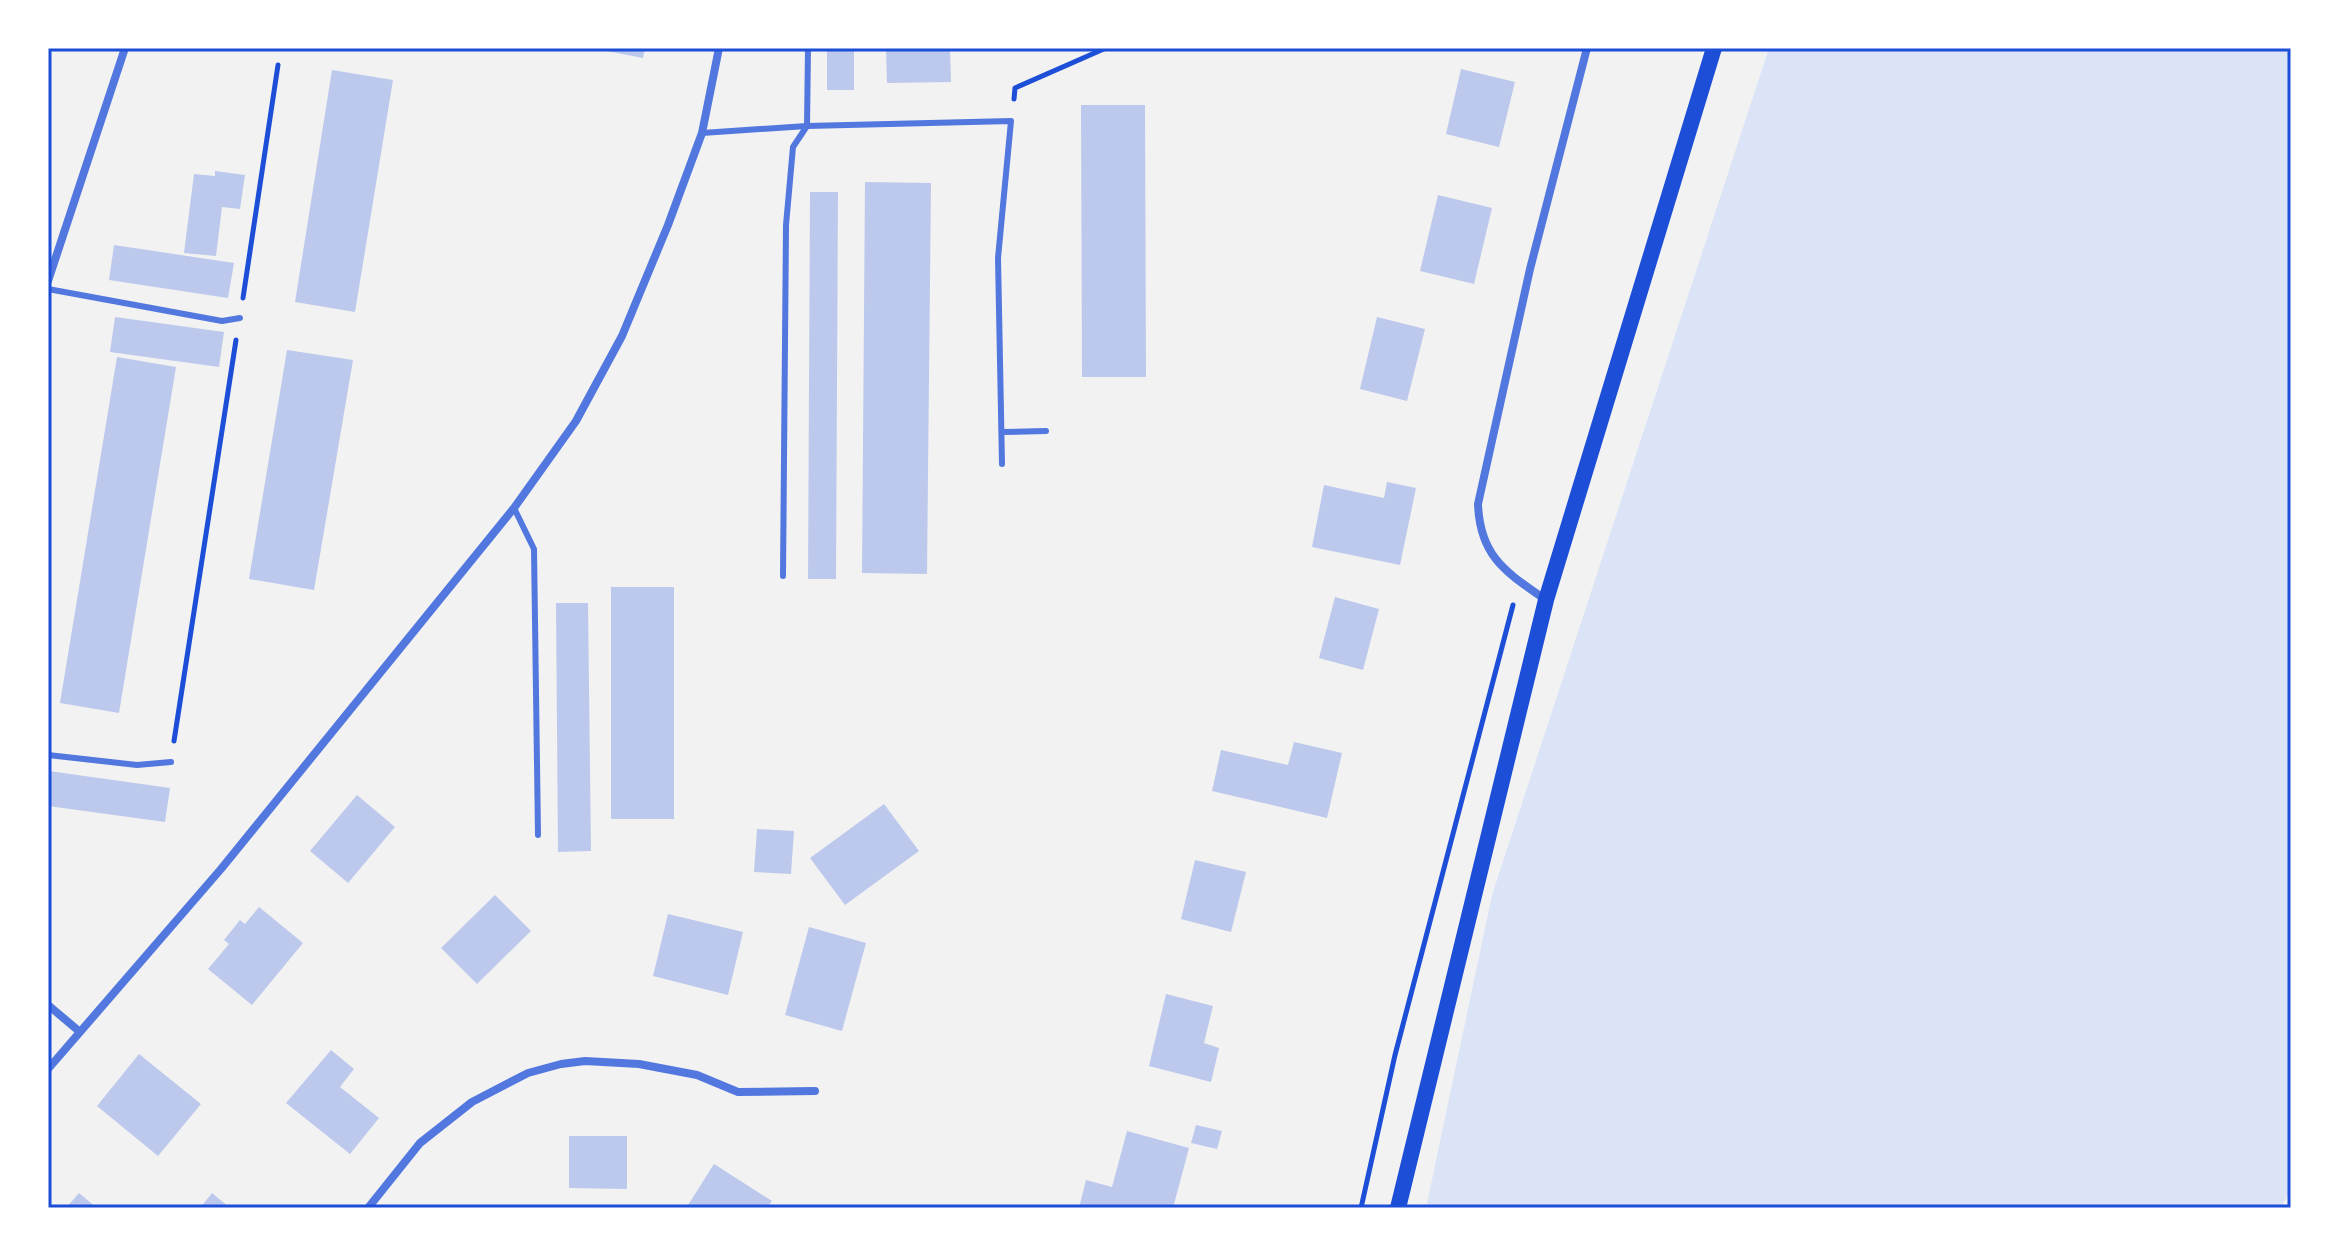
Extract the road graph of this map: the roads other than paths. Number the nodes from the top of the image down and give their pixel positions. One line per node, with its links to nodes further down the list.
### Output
1 (125, 48): 8 (street)
2 (719, 48): 7 (street)
3 (808, 48): 6 (lane)
4 (1587, 48): 16 (street)
5 (1714, 48): 16 (main road)
6 (807, 126): 7 (lane); 12 (lane); 15 (lane)
7 (702, 133): 14 (street)
8 (48, 281)
9 (48, 289): 10 (lane)
10 (240, 318)
11 (1046, 431): 12 (lane)
12 (1002, 432): 13 (lane)
13 (1002, 464)
14 (514, 508): 19 (lane); 21 (street)
15 (783, 576)
16 (1546, 600): 25 (main road)
17 (48, 755): 18 (lane)
18 (171, 762)
19 (538, 835)
20 (48, 1005): 21 (street)
21 (80, 1032): 22 (street)
22 (48, 1069)
23 (815, 1091): 24 (street)
24 (368, 1208)
25 (1398, 1208)

